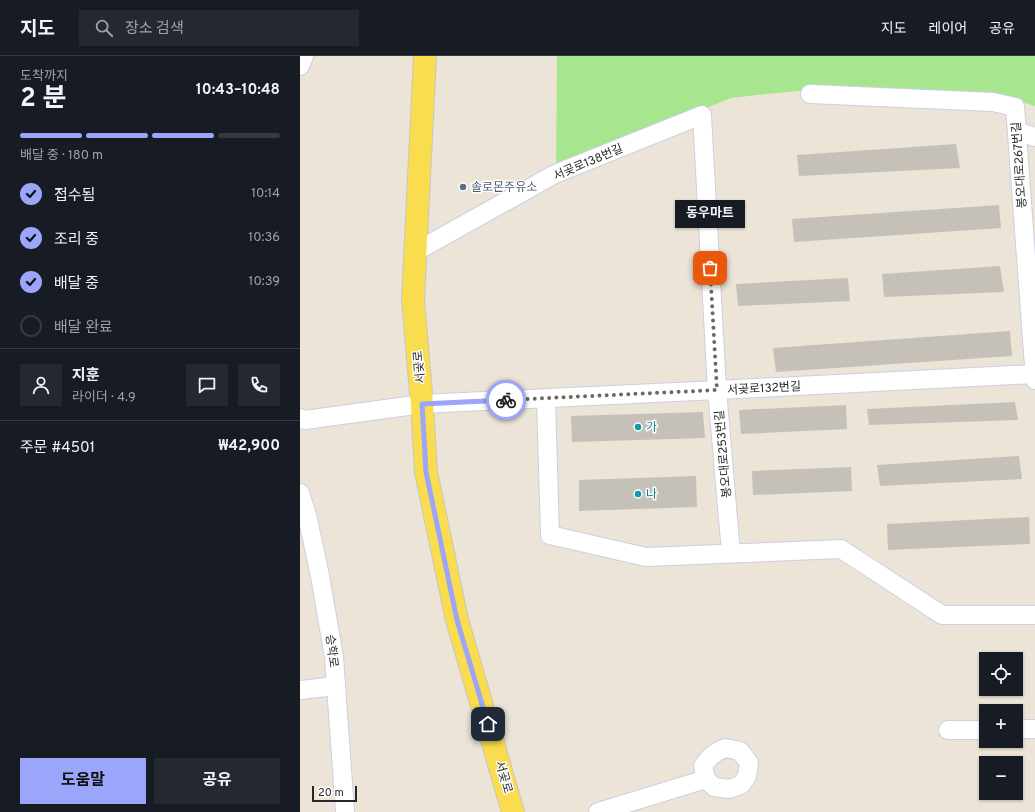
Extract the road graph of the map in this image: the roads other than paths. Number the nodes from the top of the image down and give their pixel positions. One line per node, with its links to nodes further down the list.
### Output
1 (304, 56): 3 (street)
2 (425, 56): 8 (main road, 서곶로)
3 (300, 66)
4 (810, 94): 6 (street, 봉오대로267번길)
5 (702, 116): 8 (street, 서곶로138번길); 11 (street, 봉오대로253번길)
6 (1017, 131): 7 (street); 9 (street, 봉오대로267번길)
7 (1035, 137)
8 (415, 252): 13 (main road, 서곶로)
9 (1035, 374): 10 (street, 봉오대로267번길); 11 (street, 서곶로132번길)
10 (1035, 380)
11 (717, 390): 12 (street, 서곶로132번길); 16 (street, 봉오대로253번길)
12 (546, 399): 13 (street, 서곶로132번길); 16 (street)
13 (422, 404): 14 (street); 26 (main road, 서곶로)
14 (300, 418)
15 (300, 493): 18 (street, 승학로)
16 (731, 553): 17 (street)
17 (1035, 615)
18 (336, 686): 19 (street); 25 (street, 승학로)
19 (300, 690)
20 (1023, 729): 21 (street)
21 (1035, 729)
22 (948, 730): 23 (street)
23 (979, 730)
24 (706, 779): 27 (street)
25 (345, 812)
26 (514, 812)
27 (598, 812)

